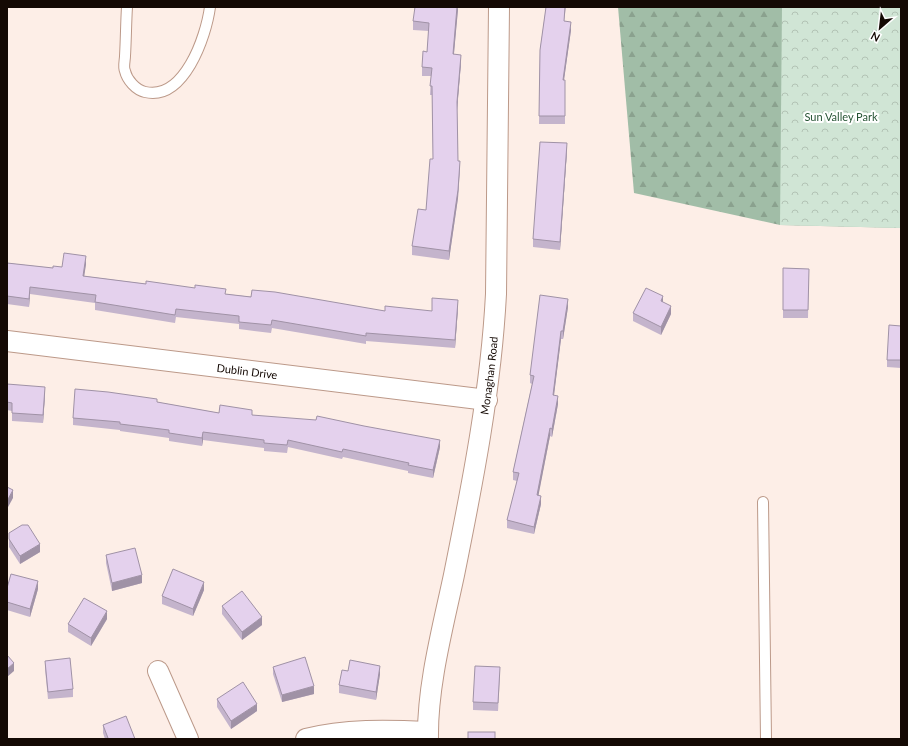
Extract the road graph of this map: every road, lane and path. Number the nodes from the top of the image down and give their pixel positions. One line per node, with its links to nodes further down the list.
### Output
1 (126, 7): 2 (lane)
2 (210, 7)
3 (499, 7): 5 (street, Monaghan Road)
4 (7, 341): 5 (street, Dublin Drive)
5 (487, 400): 8 (street, Monaghan Road)
6 (763, 502): 11 (lane)
7 (158, 671): 9 (street)
8 (428, 736): 10 (street)
9 (188, 739)
10 (306, 739)
11 (766, 739)

